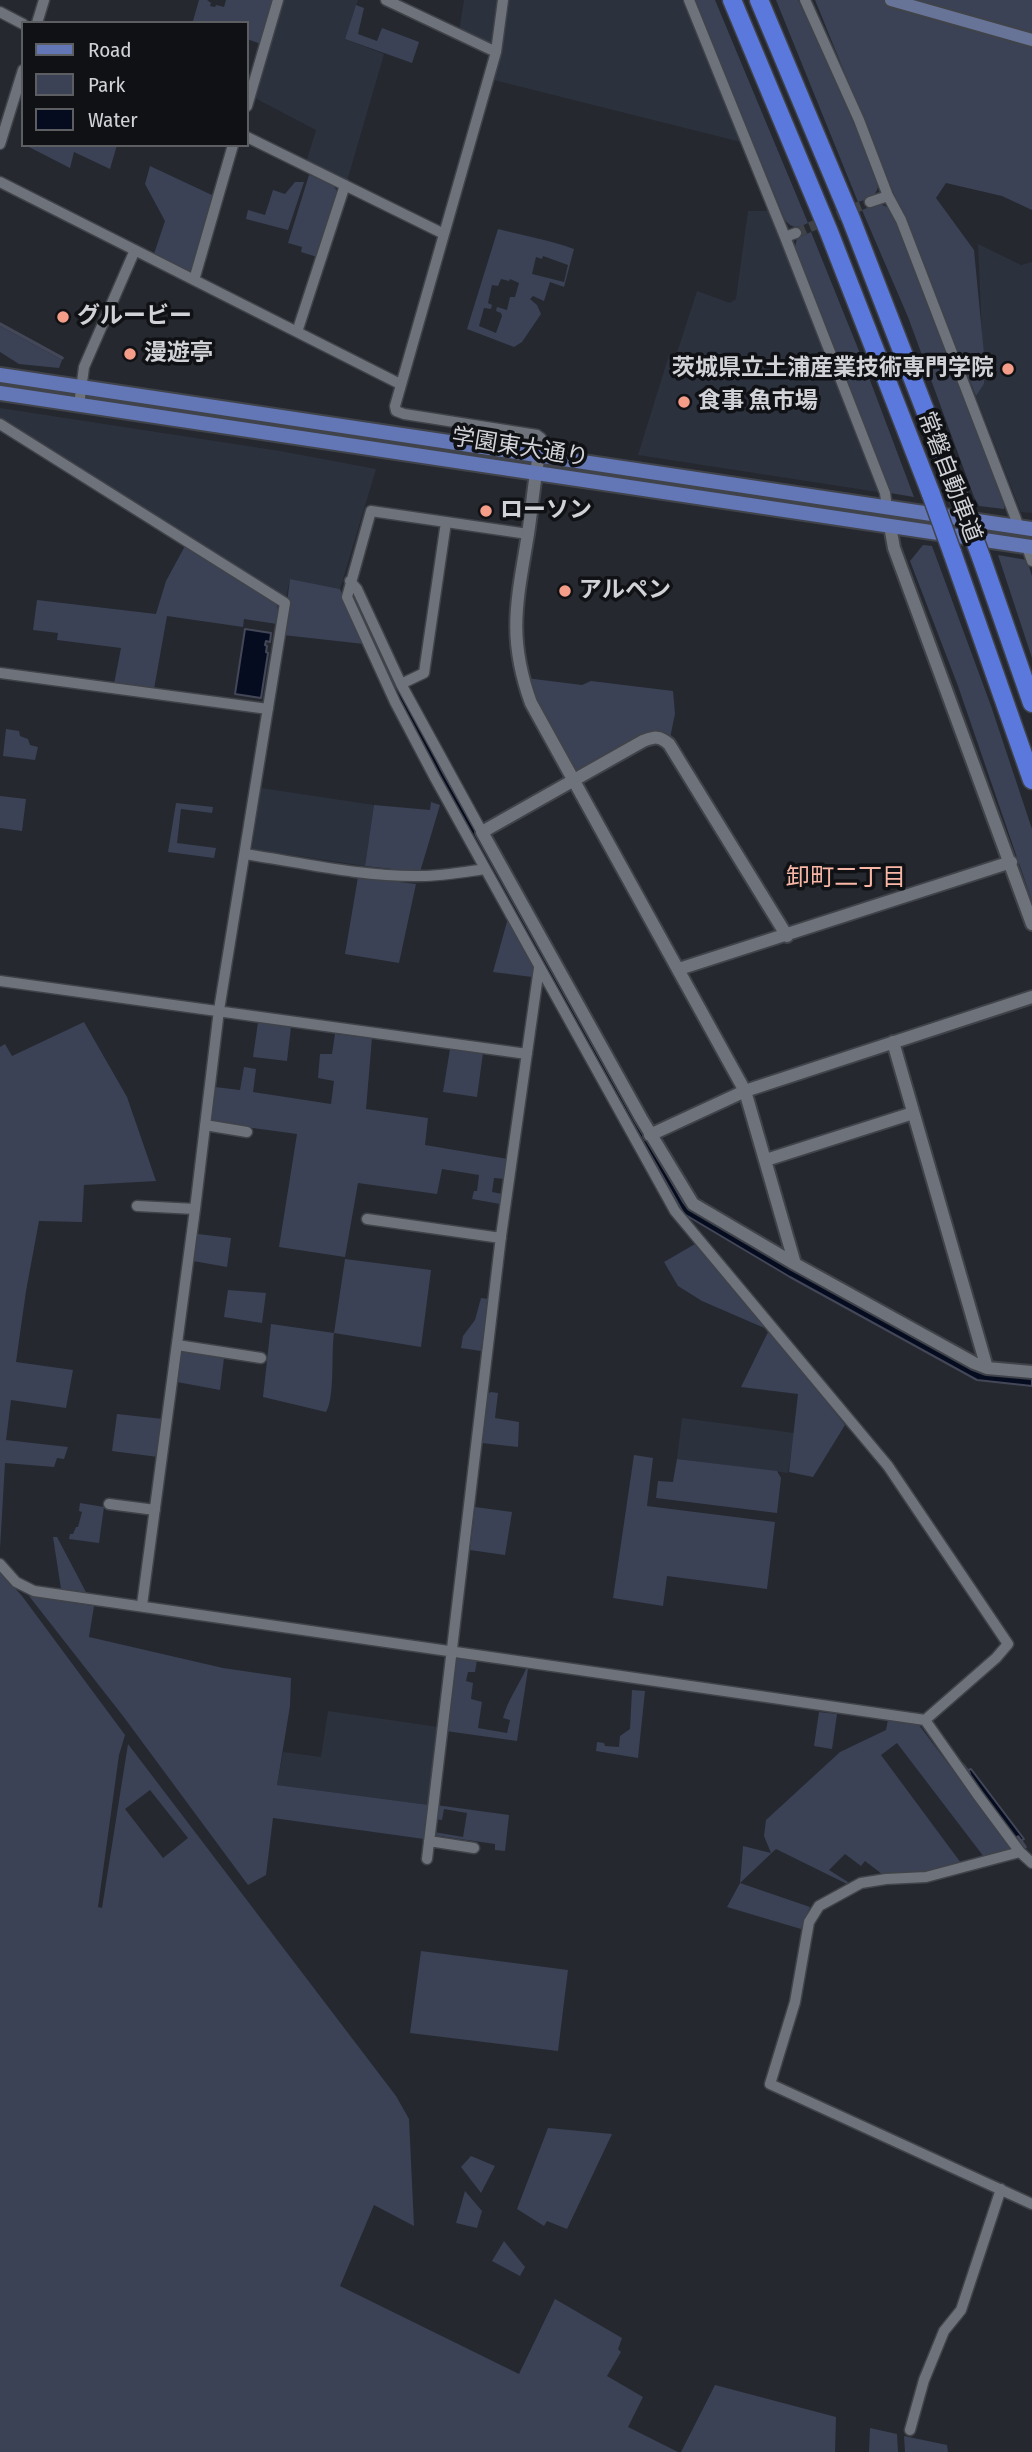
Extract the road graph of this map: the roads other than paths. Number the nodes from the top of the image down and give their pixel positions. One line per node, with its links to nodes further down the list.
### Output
1 (44, 0): 11 (street)
2 (278, 0): 16 (street)
3 (386, 0): 14 (street)
4 (503, 0): 14 (street)
5 (689, 0): 26 (street)
6 (732, 0): 52 (highway, 常磐自動車道, bridge)
7 (759, 0): 49 (highway, 常磐自動車道, bridge)
8 (805, 0): 22 (street)
9 (891, 0): 13 (main road)
10 (0, 12): 12 (street)
11 (38, 21)
12 (21, 23)
13 (1032, 40)
14 (496, 52): 25 (street)
15 (21, 76): 18 (street)
16 (248, 103)
17 (248, 136): 21 (street)
18 (0, 144)
19 (232, 147): 28 (street)
20 (0, 182): 27 (street)
21 (345, 185): 25 (street); 29 (street)
22 (888, 196): 23 (street); 43 (street)
23 (870, 202)
24 (796, 233): 26 (street)
25 (444, 234): 31 (street)
26 (785, 237): 40 (street)
27 (135, 250): 28 (street); 32 (street)
28 (194, 280): 29 (street)
29 (297, 332): 31 (street)
30 (0, 375): 32 (main road, 学園東大通り)
31 (400, 384): 36 (street)
32 (82, 387): 34 (street); 36 (main road, 学園東大通り)
33 (0, 393): 34 (main road, 学園東大通り)
34 (79, 405): 37 (main road, 学園東大通り)
35 (0, 424): 50 (street)
36 (539, 455): 37 (street); 38 (main road, 学園東大通り)
37 (536, 473): 39 (main road, 学園東大通り); 44 (street)
38 (701, 480): 39 (street); 40 (main road, 学園東大通り)
39 (697, 499): 42 (main road, 学園東大通り)
40 (887, 508): 43 (main road, 学園東大通り)
41 (446, 522): 44 (street); 46 (street); 48 (street)
42 (890, 526): 45 (main road, 学園東大通り); 55 (street)
43 (1025, 528)
44 (528, 534): 51 (street)
45 (1030, 552)
46 (350, 581): 48 (street); 56 (street)
47 (0, 673): 50 (street)
48 (401, 684): 53 (street)
49 (1032, 703)
50 (268, 709): 54 (street)
51 (573, 780): 53 (street); 58 (street); 60 (street)
52 (1032, 780)
53 (482, 832): 70 (street)
54 (245, 854): 56 (street); 63 (street)
55 (1011, 862): 57 (street); 58 (street)
56 (485, 869): 59 (street)
57 (1032, 924)
58 (788, 936): 60 (street)
59 (539, 968): 65 (street); 86 (street)
60 (678, 969): 66 (street)
61 (0, 981): 63 (street)
62 (1032, 997): 64 (street)
63 (219, 1010): 65 (street); 68 (street)
64 (893, 1042): 66 (street); 67 (street)
65 (527, 1054): 75 (street)
66 (745, 1091): 70 (street); 71 (street)
67 (913, 1113): 71 (street); 79 (street)
68 (205, 1125): 69 (street); 73 (street)
69 (247, 1132)
70 (650, 1135): 76 (street)
71 (766, 1160): 76 (street)
72 (137, 1206): 73 (street)
73 (195, 1209): 77 (street)
74 (367, 1219): 75 (street)
75 (501, 1238): 85 (street)
76 (795, 1264): 79 (street)
77 (177, 1345): 78 (street); 82 (street)
78 (261, 1358)
79 (988, 1368): 80 (street)
80 (1032, 1372)
81 (109, 1504): 82 (street)
82 (155, 1510): 84 (street)
83 (0, 1564): 84 (street)
84 (142, 1605): 85 (street)
85 (452, 1651): 86 (street); 87 (street)
86 (925, 1720): 89 (street)
87 (429, 1841): 88 (street); 90 (street)
88 (474, 1848)
89 (1020, 1852): 91 (street); 92 (street)
90 (427, 1859)
91 (1032, 1863)
92 (1001, 2189): 93 (street); 94 (street)
93 (1032, 2204)
94 (910, 2430)

